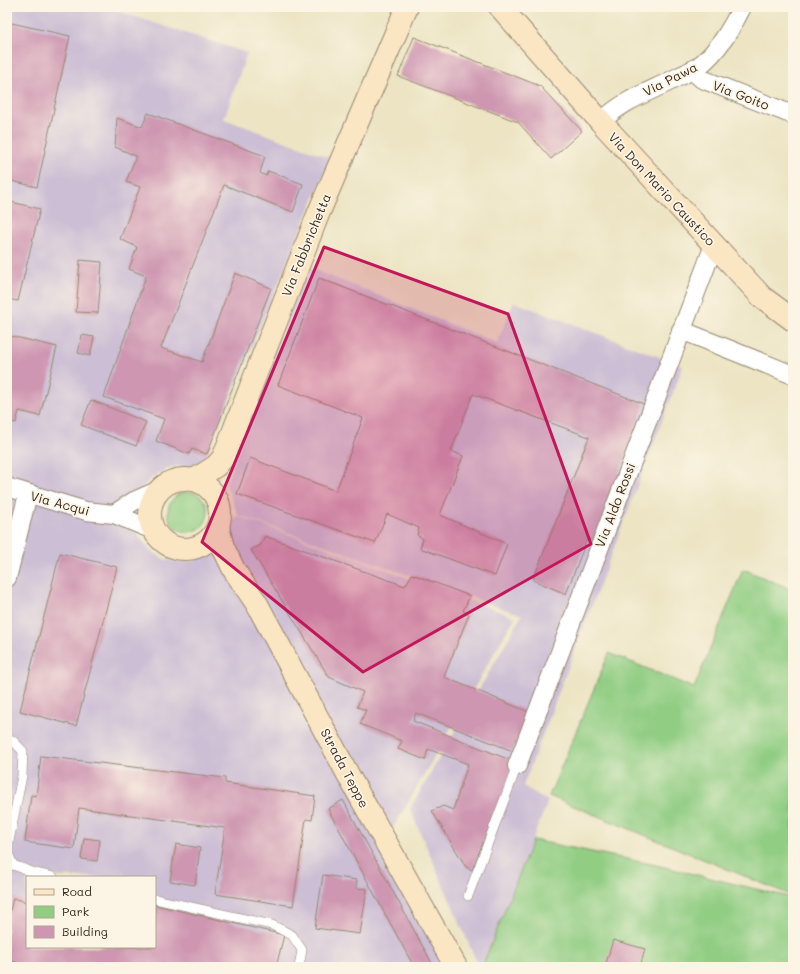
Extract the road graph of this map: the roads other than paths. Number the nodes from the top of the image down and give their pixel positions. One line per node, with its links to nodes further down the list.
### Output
1 (407, 7): 5 (street)
2 (414, 7): 5 (street)
3 (500, 7): 8 (street, Via Don Mario Caustico)
4 (742, 7): 6 (street, Via Pawa)
5 (395, 34): 13 (street, Via Fabbrichetta)
6 (692, 70): 7 (street, Via Goito); 8 (street, Via Pawa)
7 (793, 115)
8 (601, 122): 9 (street, Via Don Mario Caustico)
9 (714, 245): 10 (street, Via Don Mario Caustico); 11 (street, Via Aldo Rossi)
10 (793, 320)
11 (681, 330): 12 (street); 26 (street, Via Aldo Rossi)
12 (793, 376)
13 (223, 458): 14 (street, Via Fabbrichetta); 18 (street, Via Fabbrichetta)
14 (194, 480): 16 (street); 18 (street)
15 (7, 487): 17 (street, Via Acqui)
16 (157, 491): 19 (street); 21 (street, Via Acqui)
17 (28, 494): 19 (street, Via Acqui); 24 (street)
18 (217, 499): 20 (street)
19 (114, 514): 21 (street, Via Acqui)
20 (218, 526): 22 (street); 23 (street, Strada Teppe)
21 (154, 530): 22 (street, Via Acqui)
22 (199, 547): 23 (street, Strada Teppe)
23 (234, 570): 32 (street, Strada Teppe)
24 (7, 578)
25 (7, 739): 27 (lane)
26 (517, 766): 29 (lane)
27 (7, 851): 28 (lane)
28 (48, 876)
29 (468, 896)
30 (156, 899): 31 (lane)
31 (299, 967)
32 (456, 967)

